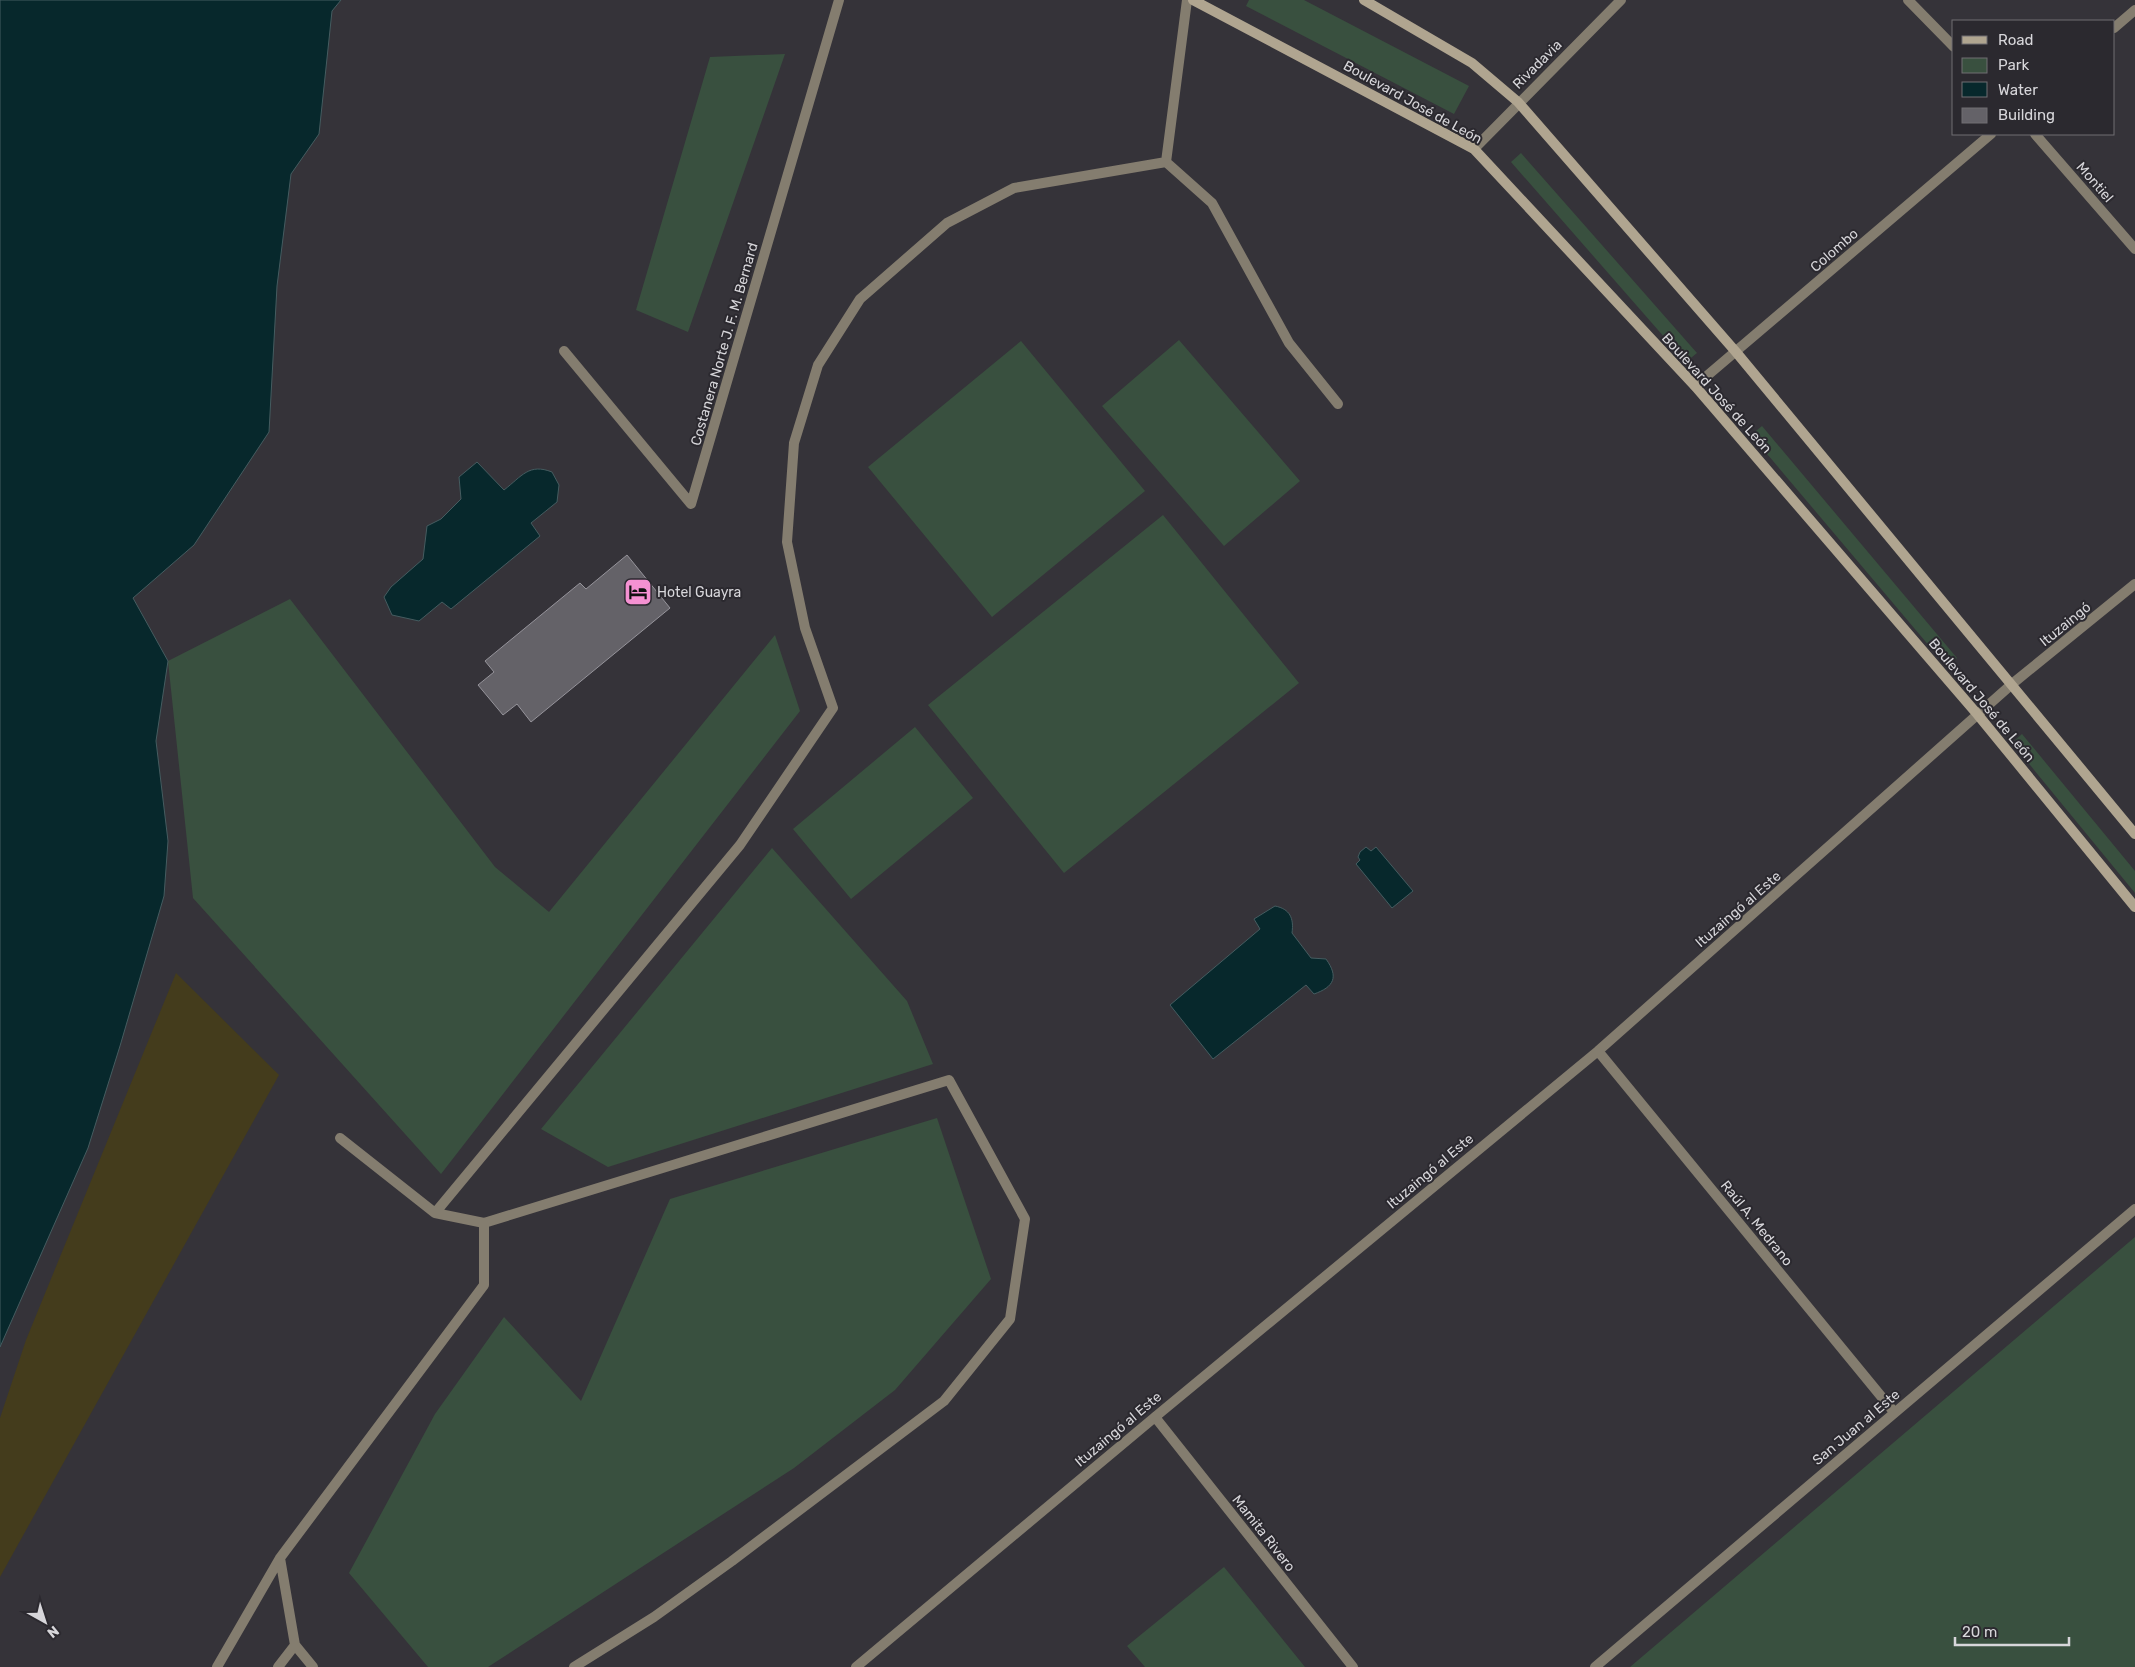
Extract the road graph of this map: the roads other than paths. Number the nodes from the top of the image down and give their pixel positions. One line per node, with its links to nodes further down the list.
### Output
1 (839, 0): 16 (street, Costanera Norte J. F. M. Bernard)
2 (1187, 0): 14 (street)
3 (1193, 0): 13 (main road, Boulevard José de León)
4 (1364, 0): 10 (main road)
5 (1621, 0): 10 (street, Rivadavia)
6 (1908, 0): 9 (street)
7 (2135, 10): 8 (street)
8 (2115, 27)
9 (1952, 45)
10 (1518, 102): 13 (street, Rivadavia); 17 (main road)
11 (1990, 135): 17 (street, Colombo)
12 (2036, 135): 15 (street, Montiel)
13 (1474, 149): 18 (main road, Boulevard José de León)
14 (1166, 162): 19 (street); 28 (street)
15 (2135, 249)
16 (564, 350)
17 (1736, 352): 18 (street, Colombo); 21 (main road)
18 (1695, 386): 22 (main road, Boulevard José de León)
19 (1338, 404)
20 (2135, 584): 21 (street, Ituzaingó)
21 (2012, 684): 22 (street, Ituzaingó al Este); 23 (main road)
22 (1978, 715): 24 (main road, Boulevard José de León); 25 (street, Ituzaingó al Este)
23 (2135, 834)
24 (2135, 907)
25 (1598, 1051): 30 (street, Raúl A. Medrano); 31 (street, Ituzaingó al Este)
26 (340, 1138): 28 (street)
27 (2135, 1209): 30 (street, San Juan al Este)
28 (435, 1212): 29 (street)
29 (484, 1223): 32 (street); 37 (street)
30 (1894, 1412): 40 (street, San Juan al Este)
31 (1155, 1417): 38 (street, Ituzaingó al Este); 39 (street, Mamita Rivero)
32 (280, 1558): 33 (street); 34 (street)
33 (294, 1645): 35 (street); 36 (street)
34 (217, 1667)
35 (278, 1667)
36 (313, 1667)
37 (574, 1667)
38 (856, 1667)
39 (1353, 1667)
40 (1595, 1667)

